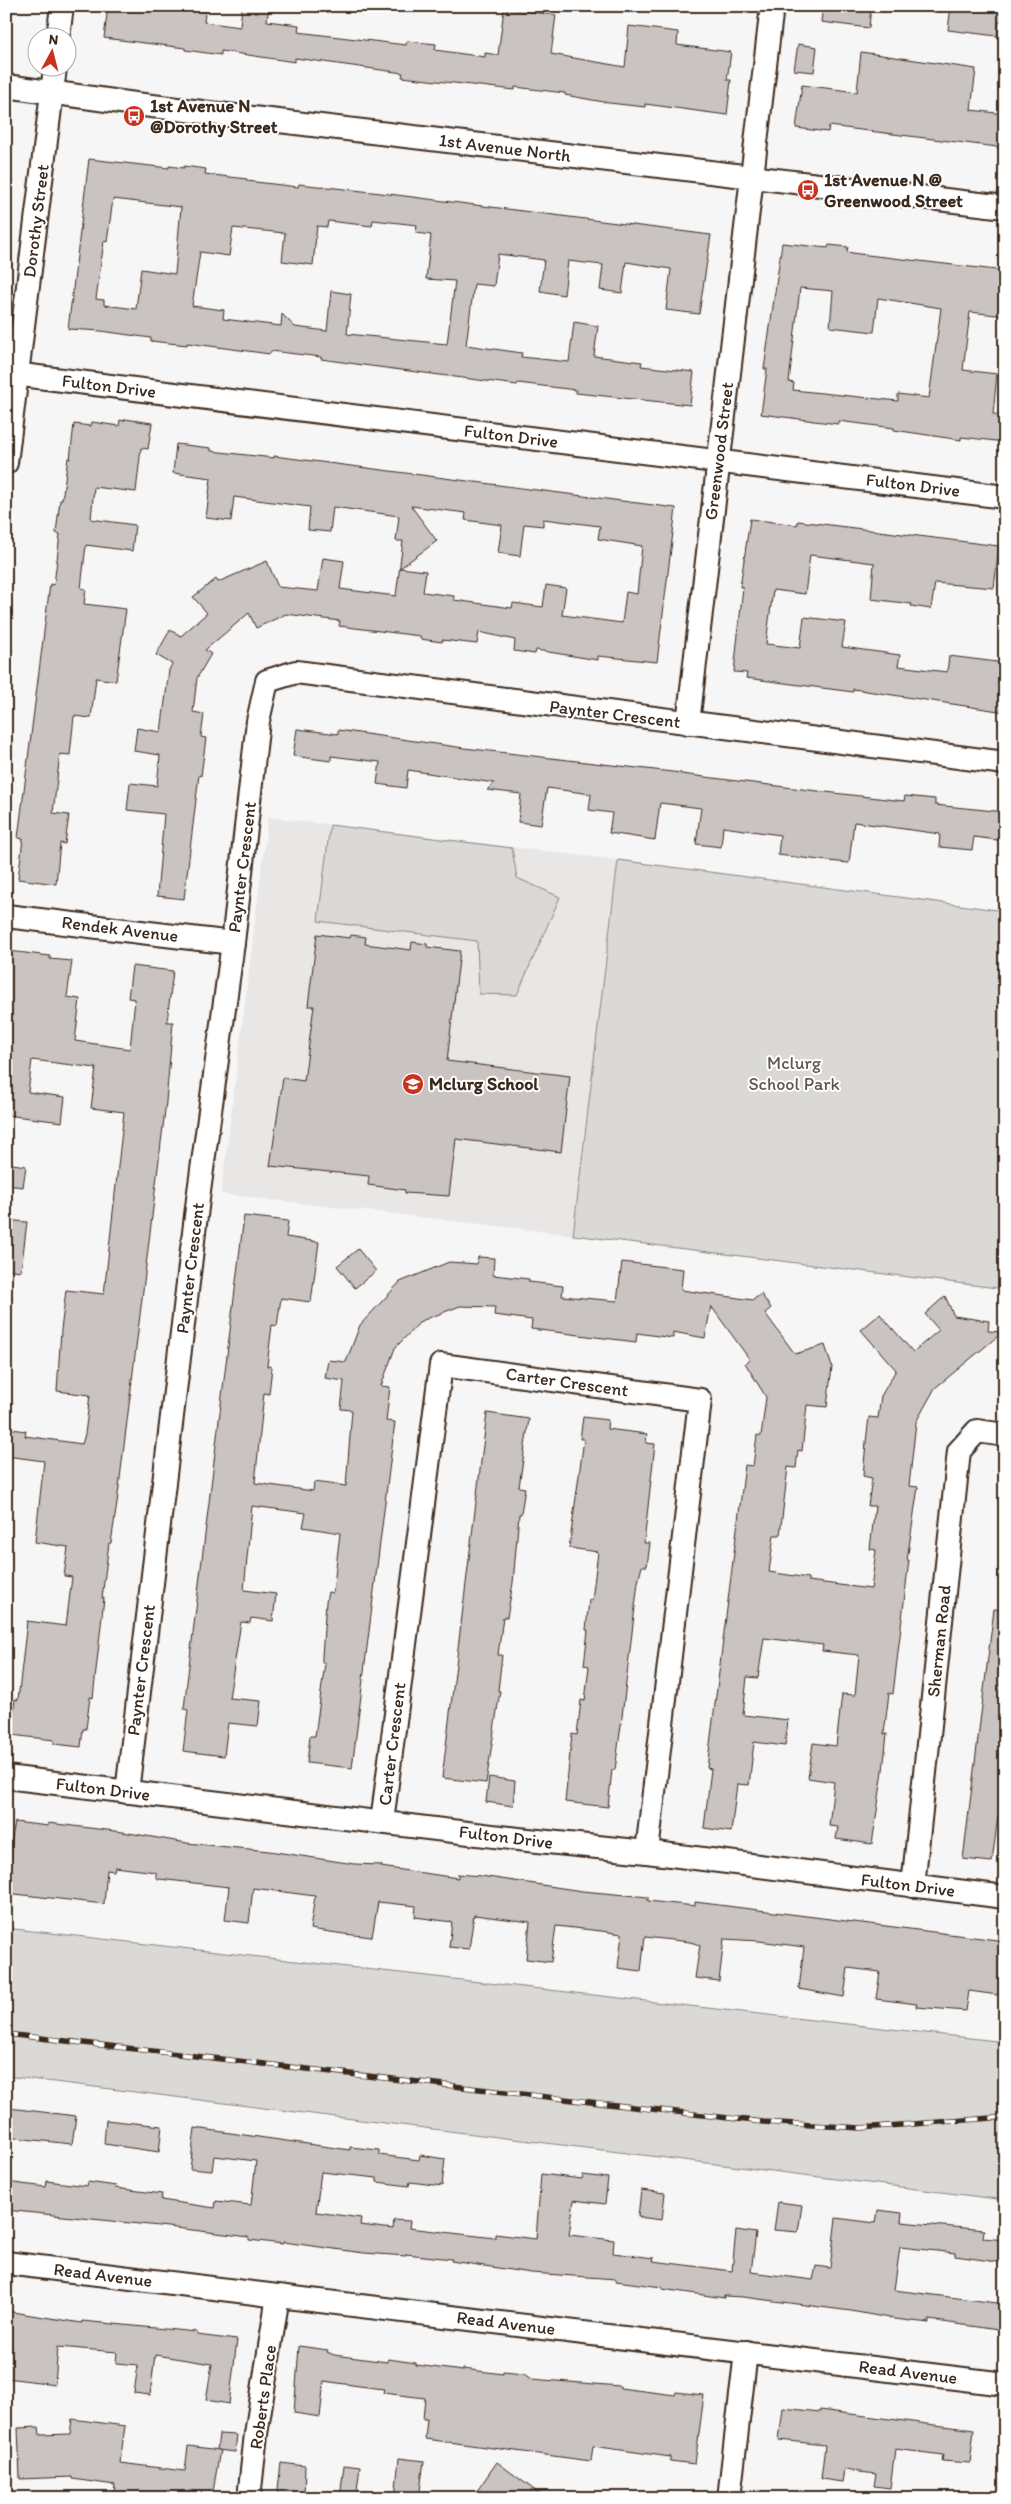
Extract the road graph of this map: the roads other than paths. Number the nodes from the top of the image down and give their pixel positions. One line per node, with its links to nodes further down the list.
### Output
1 (62, 6): 3 (street)
2 (772, 6): 7 (street, Greenwood Street)
3 (59, 28)
4 (54, 78): 6 (street, Dorothy Street)
5 (6, 86): 6 (street, 1st Avenue North)
6 (52, 93): 7 (street, 1st Avenue North); 9 (street, Dorothy Street)
7 (752, 178): 8 (street, 1st Avenue North); 10 (street, Greenwood Street)
8 (1005, 207)
9 (12, 374): 10 (street, Fulton Drive); 11 (street, Dorothy Street)
10 (717, 461): 12 (street, Fulton Drive); 13 (street, Greenwood Street)
11 (6, 463)
12 (1005, 497)
13 (688, 724): 14 (street, Paynter Crescent); 16 (street, Paynter Crescent)
14 (1005, 763)
15 (6, 916): 16 (street, Rendek Avenue)
16 (233, 943): 19 (street, Paynter Crescent)
17 (1005, 1435): 22 (street, Sherman Road)
18 (6, 1777): 19 (street, Fulton Drive)
19 (127, 1792): 20 (street, Fulton Drive)
20 (382, 1822): 21 (street, Fulton Drive); 21 (street, Carter Crescent)
21 (647, 1852): 22 (street, Fulton Drive)
22 (913, 1886): 23 (street, Fulton Drive)
23 (1005, 1897)
24 (6, 2263): 25 (street, Read Avenue)
25 (278, 2296): 26 (street, Read Avenue); 28 (street, Roberts Place)
26 (746, 2352): 27 (street, Read Avenue); 29 (street)
27 (1005, 2384)
28 (249, 2498)
29 (728, 2498)

